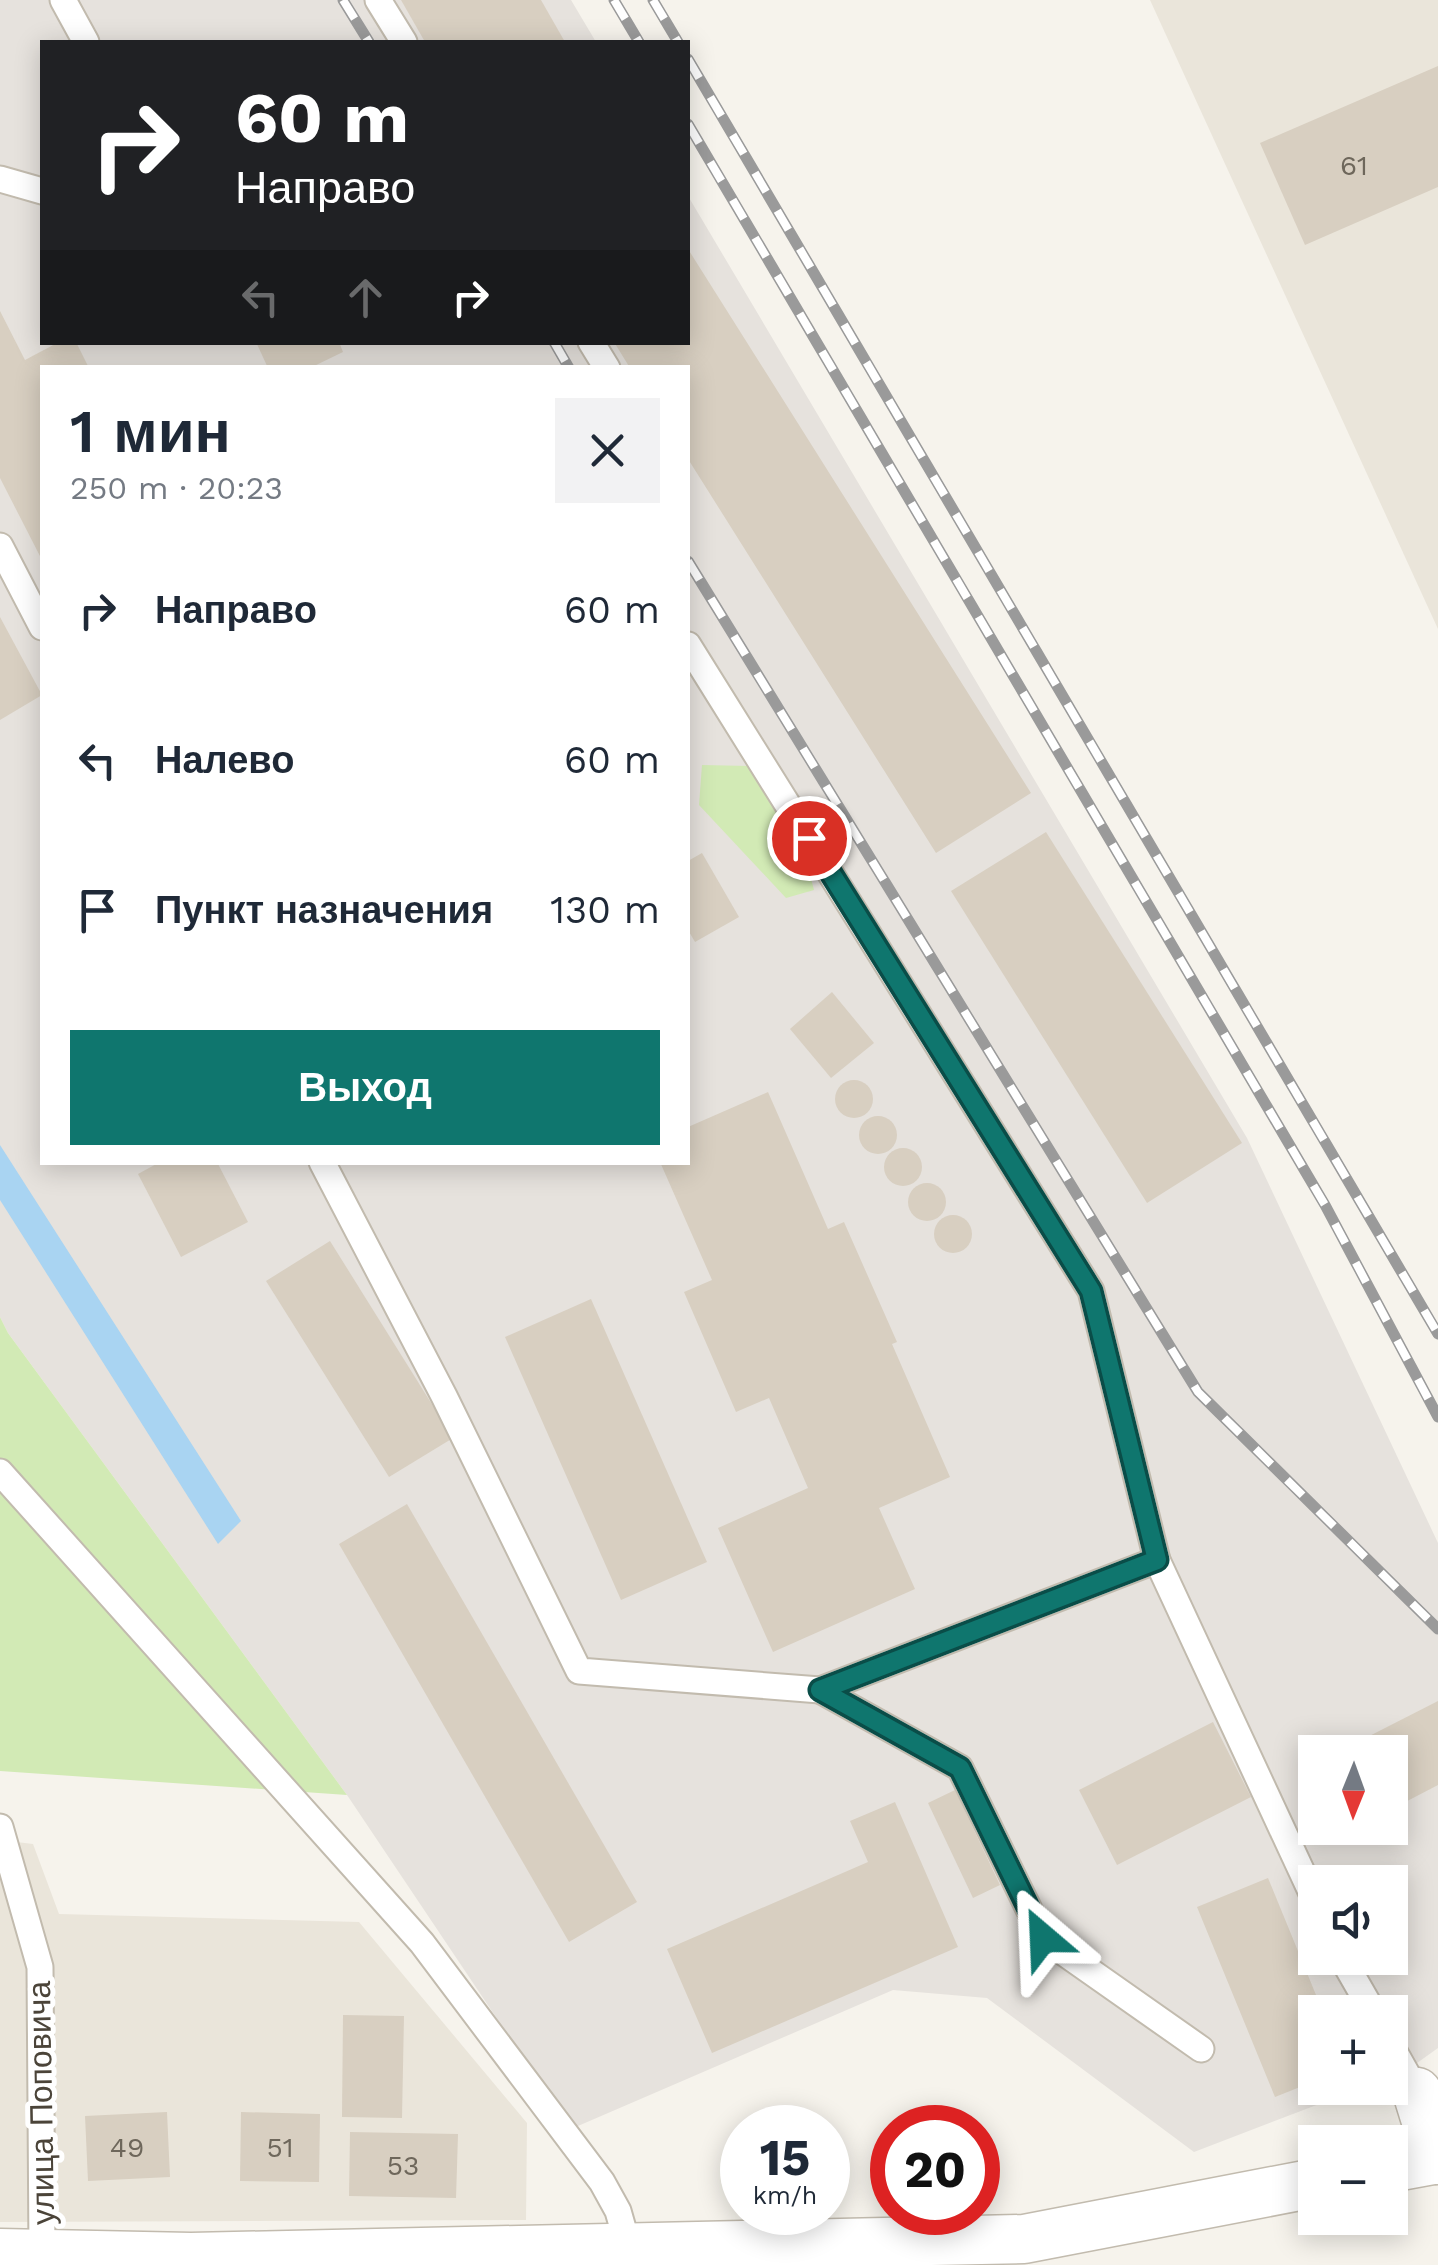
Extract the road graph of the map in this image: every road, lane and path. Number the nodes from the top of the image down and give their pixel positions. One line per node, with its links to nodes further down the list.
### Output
1 (64, 0): 3 (lane)
2 (378, 0): 4 (lane)
3 (85, 40)
4 (403, 40)
5 (0, 179): 6 (lane)
6 (40, 190)
7 (0, 546): 8 (lane)
8 (40, 624)
9 (690, 648): 12 (lane)
10 (324, 1165): 13 (lane)
11 (0, 1472): 22 (lane)
12 (1157, 1560): 13 (lane); 15 (lane)
13 (820, 1690): 16 (lane)
14 (0, 1827): 23 (lane, улица Поповича)
15 (1299, 1865)
16 (1201, 2049)
17 (1408, 2077): 18 (lane)
18 (1416, 2092): 19 (street)
19 (1438, 2159): 20 (street)
20 (1408, 2165)
21 (1298, 2185): 22 (street)
22 (628, 2246): 24 (street)
23 (28, 2257): 24 (street)
24 (575, 2257)

